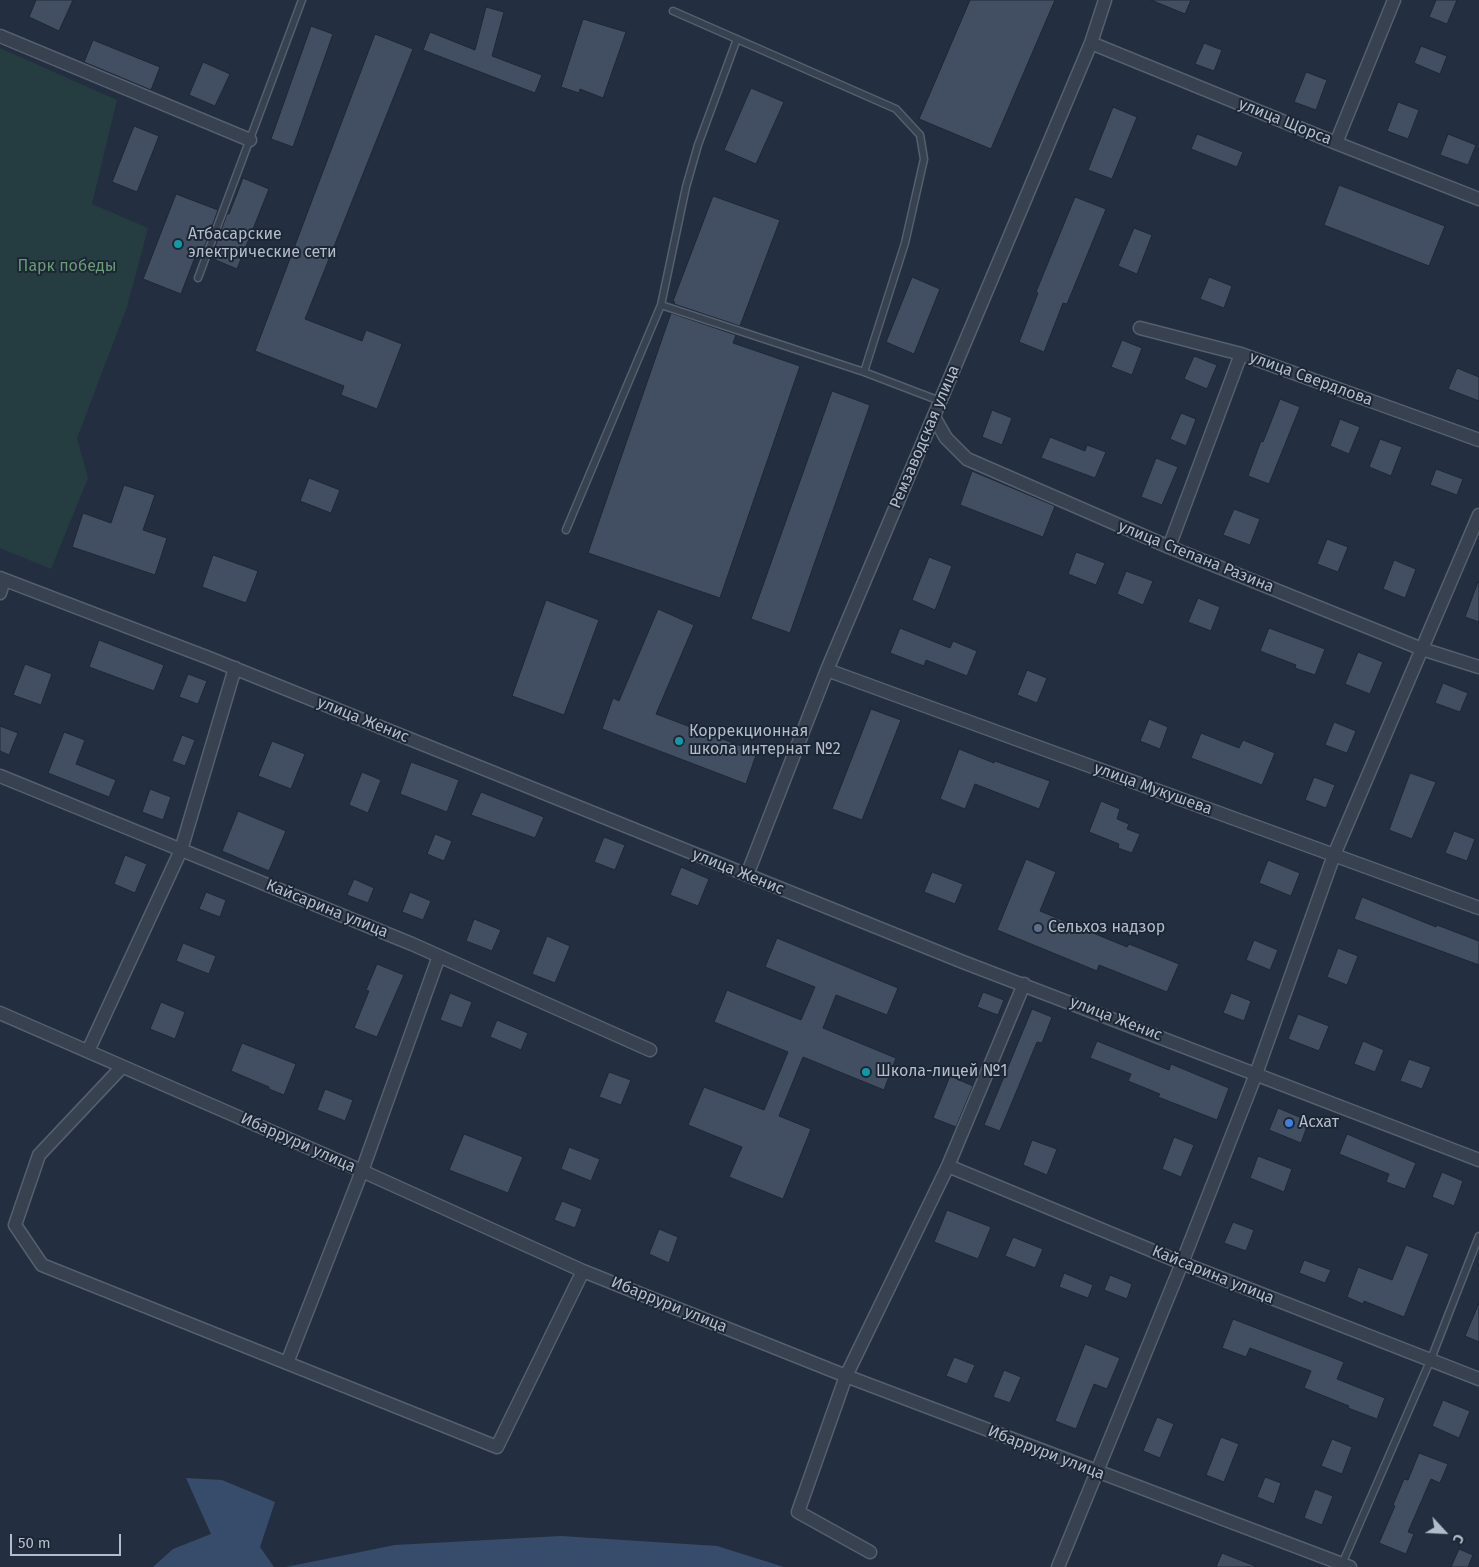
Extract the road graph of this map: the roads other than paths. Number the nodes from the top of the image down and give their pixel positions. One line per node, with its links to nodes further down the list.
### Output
1 (302, 0): 8 (lane)
2 (1105, 0): 7 (street, Ремзаводская улица)
3 (1394, 0): 9 (street)
4 (673, 11): 6 (lane)
5 (0, 36): 8 (street)
6 (737, 39): 12 (lane); 15 (lane)
7 (1091, 44): 9 (street, улица Щорса); 16 (street, Ремзаводская улица)
8 (250, 140): 11 (lane)
9 (1336, 143): 10 (street, улица Щорса)
10 (1479, 199)
11 (198, 278)
12 (661, 305): 15 (lane); 20 (lane)
13 (1140, 328): 14 (street, улица Свердлова)
14 (1241, 354): 18 (street, улица Свердлова); 21 (street)
15 (864, 372): 16 (lane)
16 (940, 401): 17 (street, Ремзаводская улица)
17 (934, 417): 21 (street, улица Степана Разина); 27 (street, Ремзаводская улица)
18 (1479, 440)
19 (1479, 515): 24 (street)
20 (566, 530)
21 (1169, 546): 24 (street, улица Степана Разина)
22 (2, 579): 23 (street); 26 (street, улица Женис)
23 (0, 593)
24 (1422, 649): 25 (street, улица Степана Разина); 30 (street)
25 (1479, 667)
26 (235, 668): 29 (street); 31 (street, улица Женис)
27 (827, 670): 30 (street, улица Мукушева); 31 (street, Ремзаводская улица)
28 (0, 776): 29 (street, Кайсарина улица)
29 (181, 850): 33 (street, Кайсарина улица); 37 (street)
30 (1334, 855): 32 (street, улица Мукушева); 39 (street)
31 (747, 875): 34 (street, улица Женис)
32 (1479, 908)
33 (439, 956): 36 (street, Кайсарина улица); 42 (street)
34 (1024, 984): 39 (street, улица Женис); 41 (street)
35 (0, 1013): 37 (street, Ибаррури улица)
36 (650, 1050)
37 (88, 1052): 38 (street, Ибаррури улица)
38 (122, 1066): 42 (street, Ибаррури улица); 47 (street)
39 (1256, 1074): 40 (street, улица Женис); 44 (street)
40 (1479, 1160)
41 (948, 1166): 44 (street, Кайсарина улица); 48 (street)
42 (362, 1171): 45 (street, Ибаррури улица); 47 (street)
43 (1479, 1236): 46 (lane)
44 (1182, 1263): 46 (street, Кайсарина улица); 50 (street)
45 (583, 1271): 47 (street); 48 (street, Ибаррури улица)
46 (1430, 1359): 49 (street, Кайсарина улица); 52 (lane)
47 (287, 1363)
48 (846, 1376): 50 (street, Ибаррури улица); 51 (street)
49 (1479, 1379)
50 (1096, 1472): 52 (street, Ибаррури улица); 53 (street)
51 (870, 1552)
52 (1344, 1566)
53 (1058, 1567)

